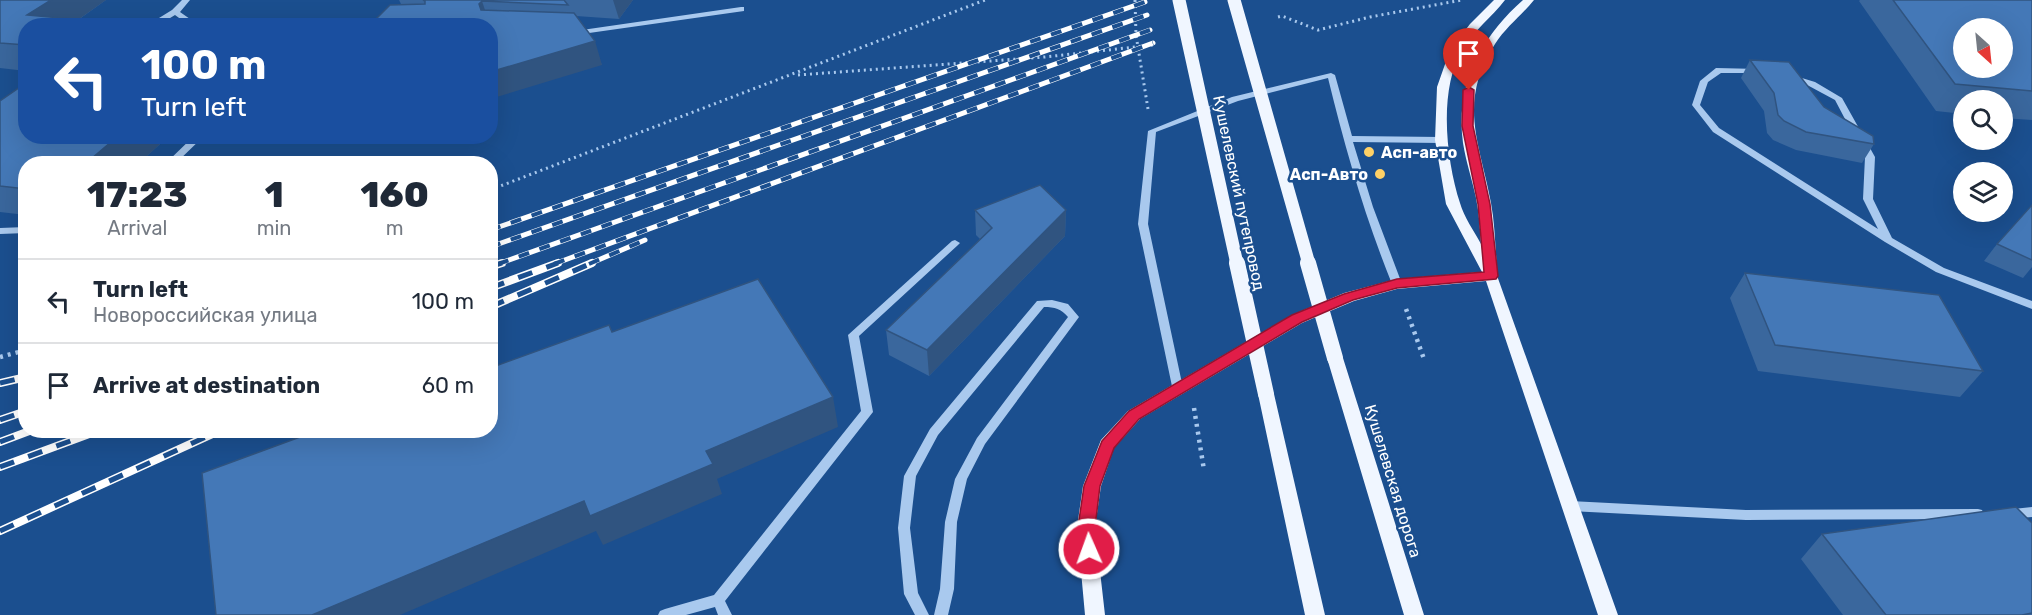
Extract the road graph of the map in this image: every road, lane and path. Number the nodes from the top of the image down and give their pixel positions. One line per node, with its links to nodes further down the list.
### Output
1 (186, 0): 10 (lane)
2 (985, 0): 18 (path)
3 (1135, 0): 16 (path)
4 (1179, 0): 47 (main road, Кушелевский путепровод, bridge)
5 (1234, 0): 48 (main road, Кушелевская дорога, bridge)
6 (1462, 0): 11 (path)
7 (1500, 0): 22 (main road)
8 (1529, 0): 30 (main road)
9 (741, 9): 14 (lane)
10 (175, 12): 12 (lane); 13 (lane)
11 (1278, 17)
12 (164, 18)
13 (184, 18)
14 (562, 32)
15 (1153, 45): 16 (path)
16 (1139, 48): 18 (path); 20 (path)
17 (1764, 71): 28 (lane)
18 (791, 75): 25 (path)
19 (1785, 75): 28 (lane)
20 (1152, 131): 21 (lane); 37 (lane)
21 (1348, 139): 22 (lane); 31 (lane)
22 (1441, 140): 30 (main road)
23 (191, 144): 24 (lane)
24 (178, 156)
25 (498, 187)
26 (18, 230): 27 (lane)
27 (0, 231)
28 (1888, 240): 33 (lane)
29 (955, 243): 41 (lane)
30 (1491, 276): 31 (main road); 39 (main road)
31 (1397, 284): 37 (main road)
32 (1403, 300): 36 (path)
33 (2032, 305)
34 (18, 352): 35 (path)
35 (0, 357)
36 (1424, 359)
37 (1183, 385): 38 (path); 46 (main road)
38 (1204, 470)
39 (1570, 506): 40 (lane); 49 (main road)
40 (2032, 512)
41 (718, 600): 42 (lane); 43 (lane)
42 (665, 615)
43 (725, 615)
44 (922, 615): 45 (lane)
45 (941, 615)
46 (1095, 615)
47 (1315, 615)
48 (1414, 615)
49 (1608, 615)

